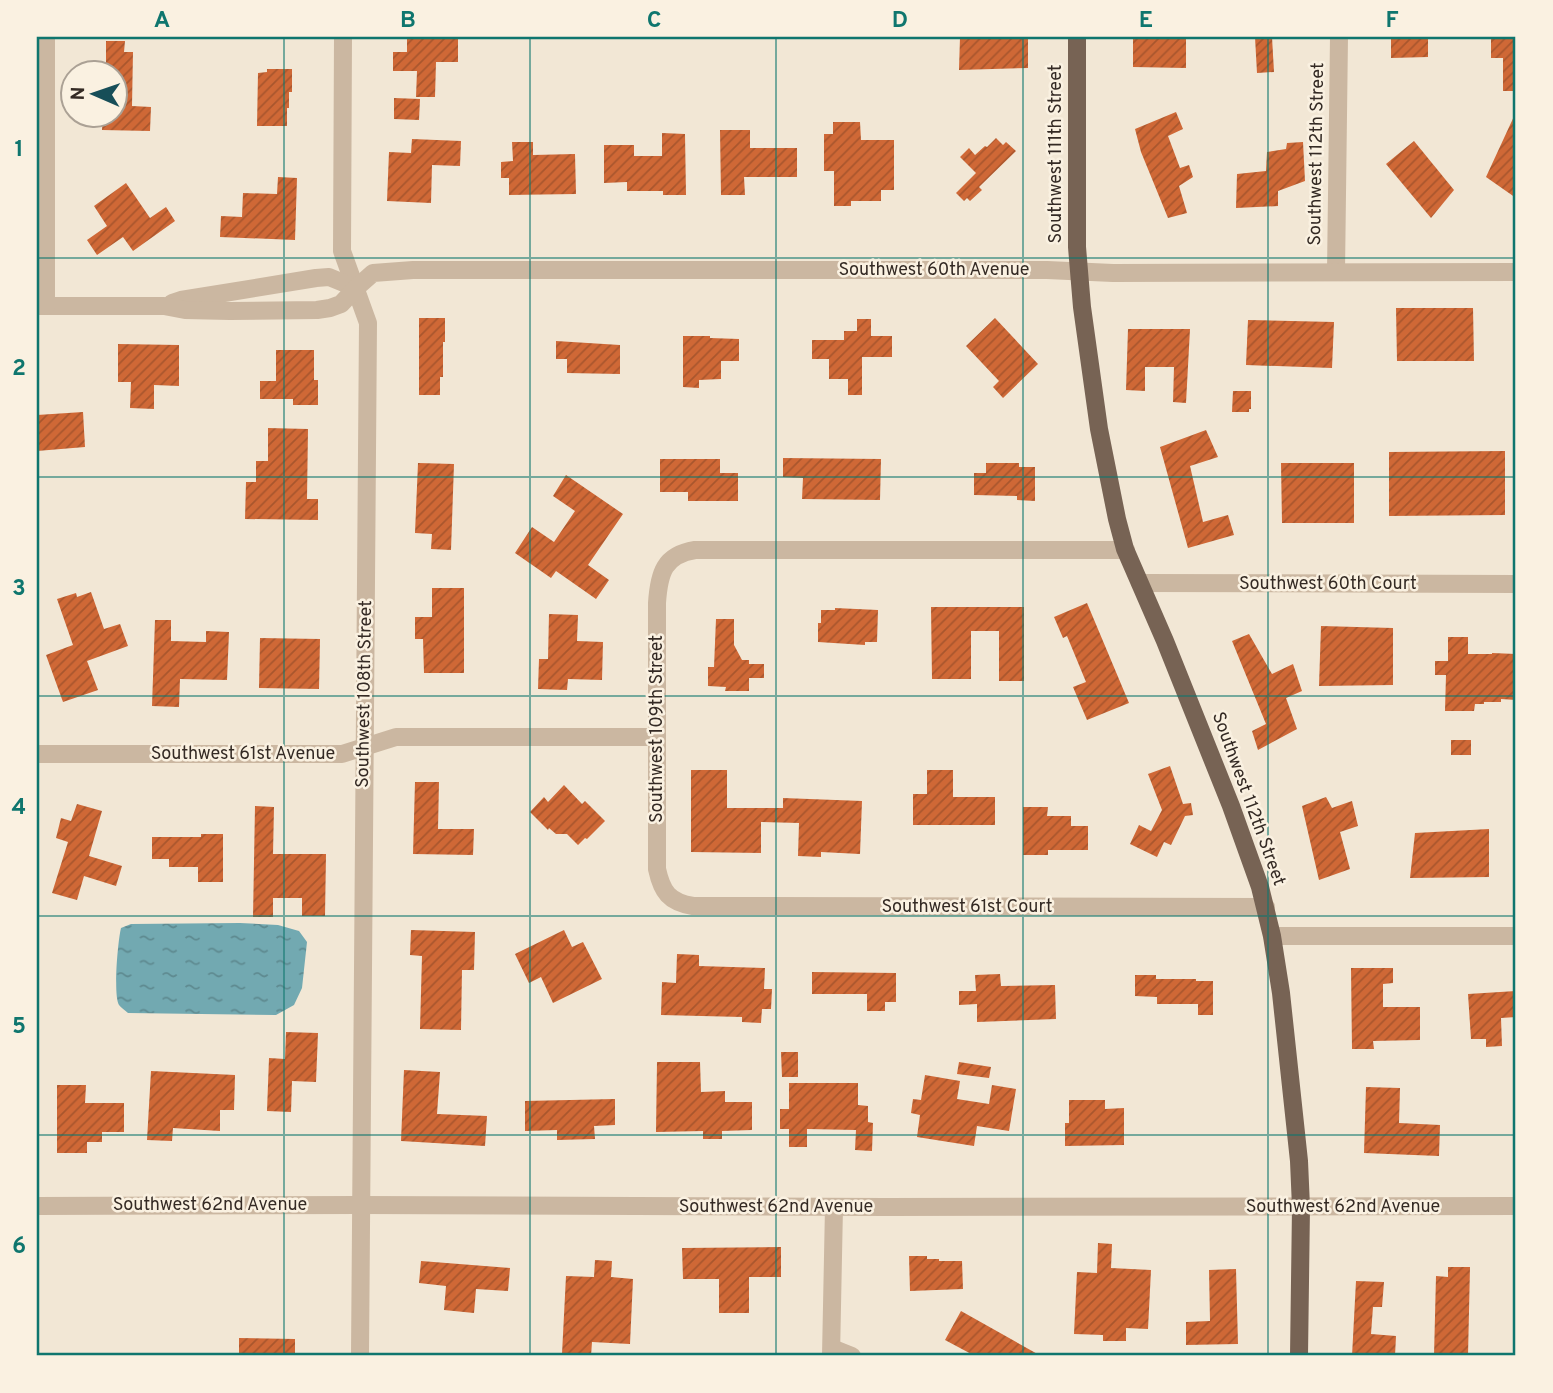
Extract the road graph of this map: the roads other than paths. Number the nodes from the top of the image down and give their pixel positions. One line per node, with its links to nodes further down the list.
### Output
1 (46, 37): 9 (street)
2 (343, 37): 8 (street, Southwest 108th Street)
3 (1077, 37): 5 (main road, Southwest 111th Street)
4 (1339, 37): 6 (street, Southwest 112th Street)
5 (1078, 272): 6 (street, Southwest 60th Avenue); 8 (street, Southwest 60th Avenue); 11 (main road, Southwest 112th Street)
6 (1336, 272): 7 (street, Southwest 60th Avenue)
7 (1516, 272)
8 (356, 288): 10 (street, Southwest 60th Avenue); 10 (street, Southwest 60th Avenue); 15 (street, Southwest 108th Street)
9 (41, 306): 10 (street, Southwest 60th Avenue)
10 (164, 306)
11 (1126, 551): 12 (main road, Southwest 112th Street); 14 (street, Southwest 109th Street)
12 (1140, 583): 13 (street, Southwest 60th Court); 18 (main road, Southwest 112th Street)
13 (1516, 584)
14 (656, 737): 15 (street, Southwest 61st Avenue); 17 (street, Southwest 109th Street)
15 (365, 746): 16 (street, Southwest 61st Avenue); 21 (street, Southwest 108th Street)
16 (37, 754)
17 (669, 897): 18 (street, Southwest 61st Court)
18 (1266, 907): 19 (main road, Southwest 112th Street)
19 (1272, 936): 20 (street); 25 (main road, Southwest 112th Street)
20 (1516, 936)
21 (361, 1205): 22 (street, Southwest 62nd Avenue); 24 (street, Southwest 62nd Avenue); 27 (street, Southwest 108th Street)
22 (37, 1206)
23 (1516, 1206): 25 (street, Southwest 62nd Avenue)
24 (835, 1207): 25 (street, Southwest 62nd Avenue); 26 (street)
25 (1301, 1207): 29 (main road, Southwest 112th Street)
26 (832, 1352): 28 (street)
27 (360, 1356)
28 (852, 1356)
29 (1300, 1356)

